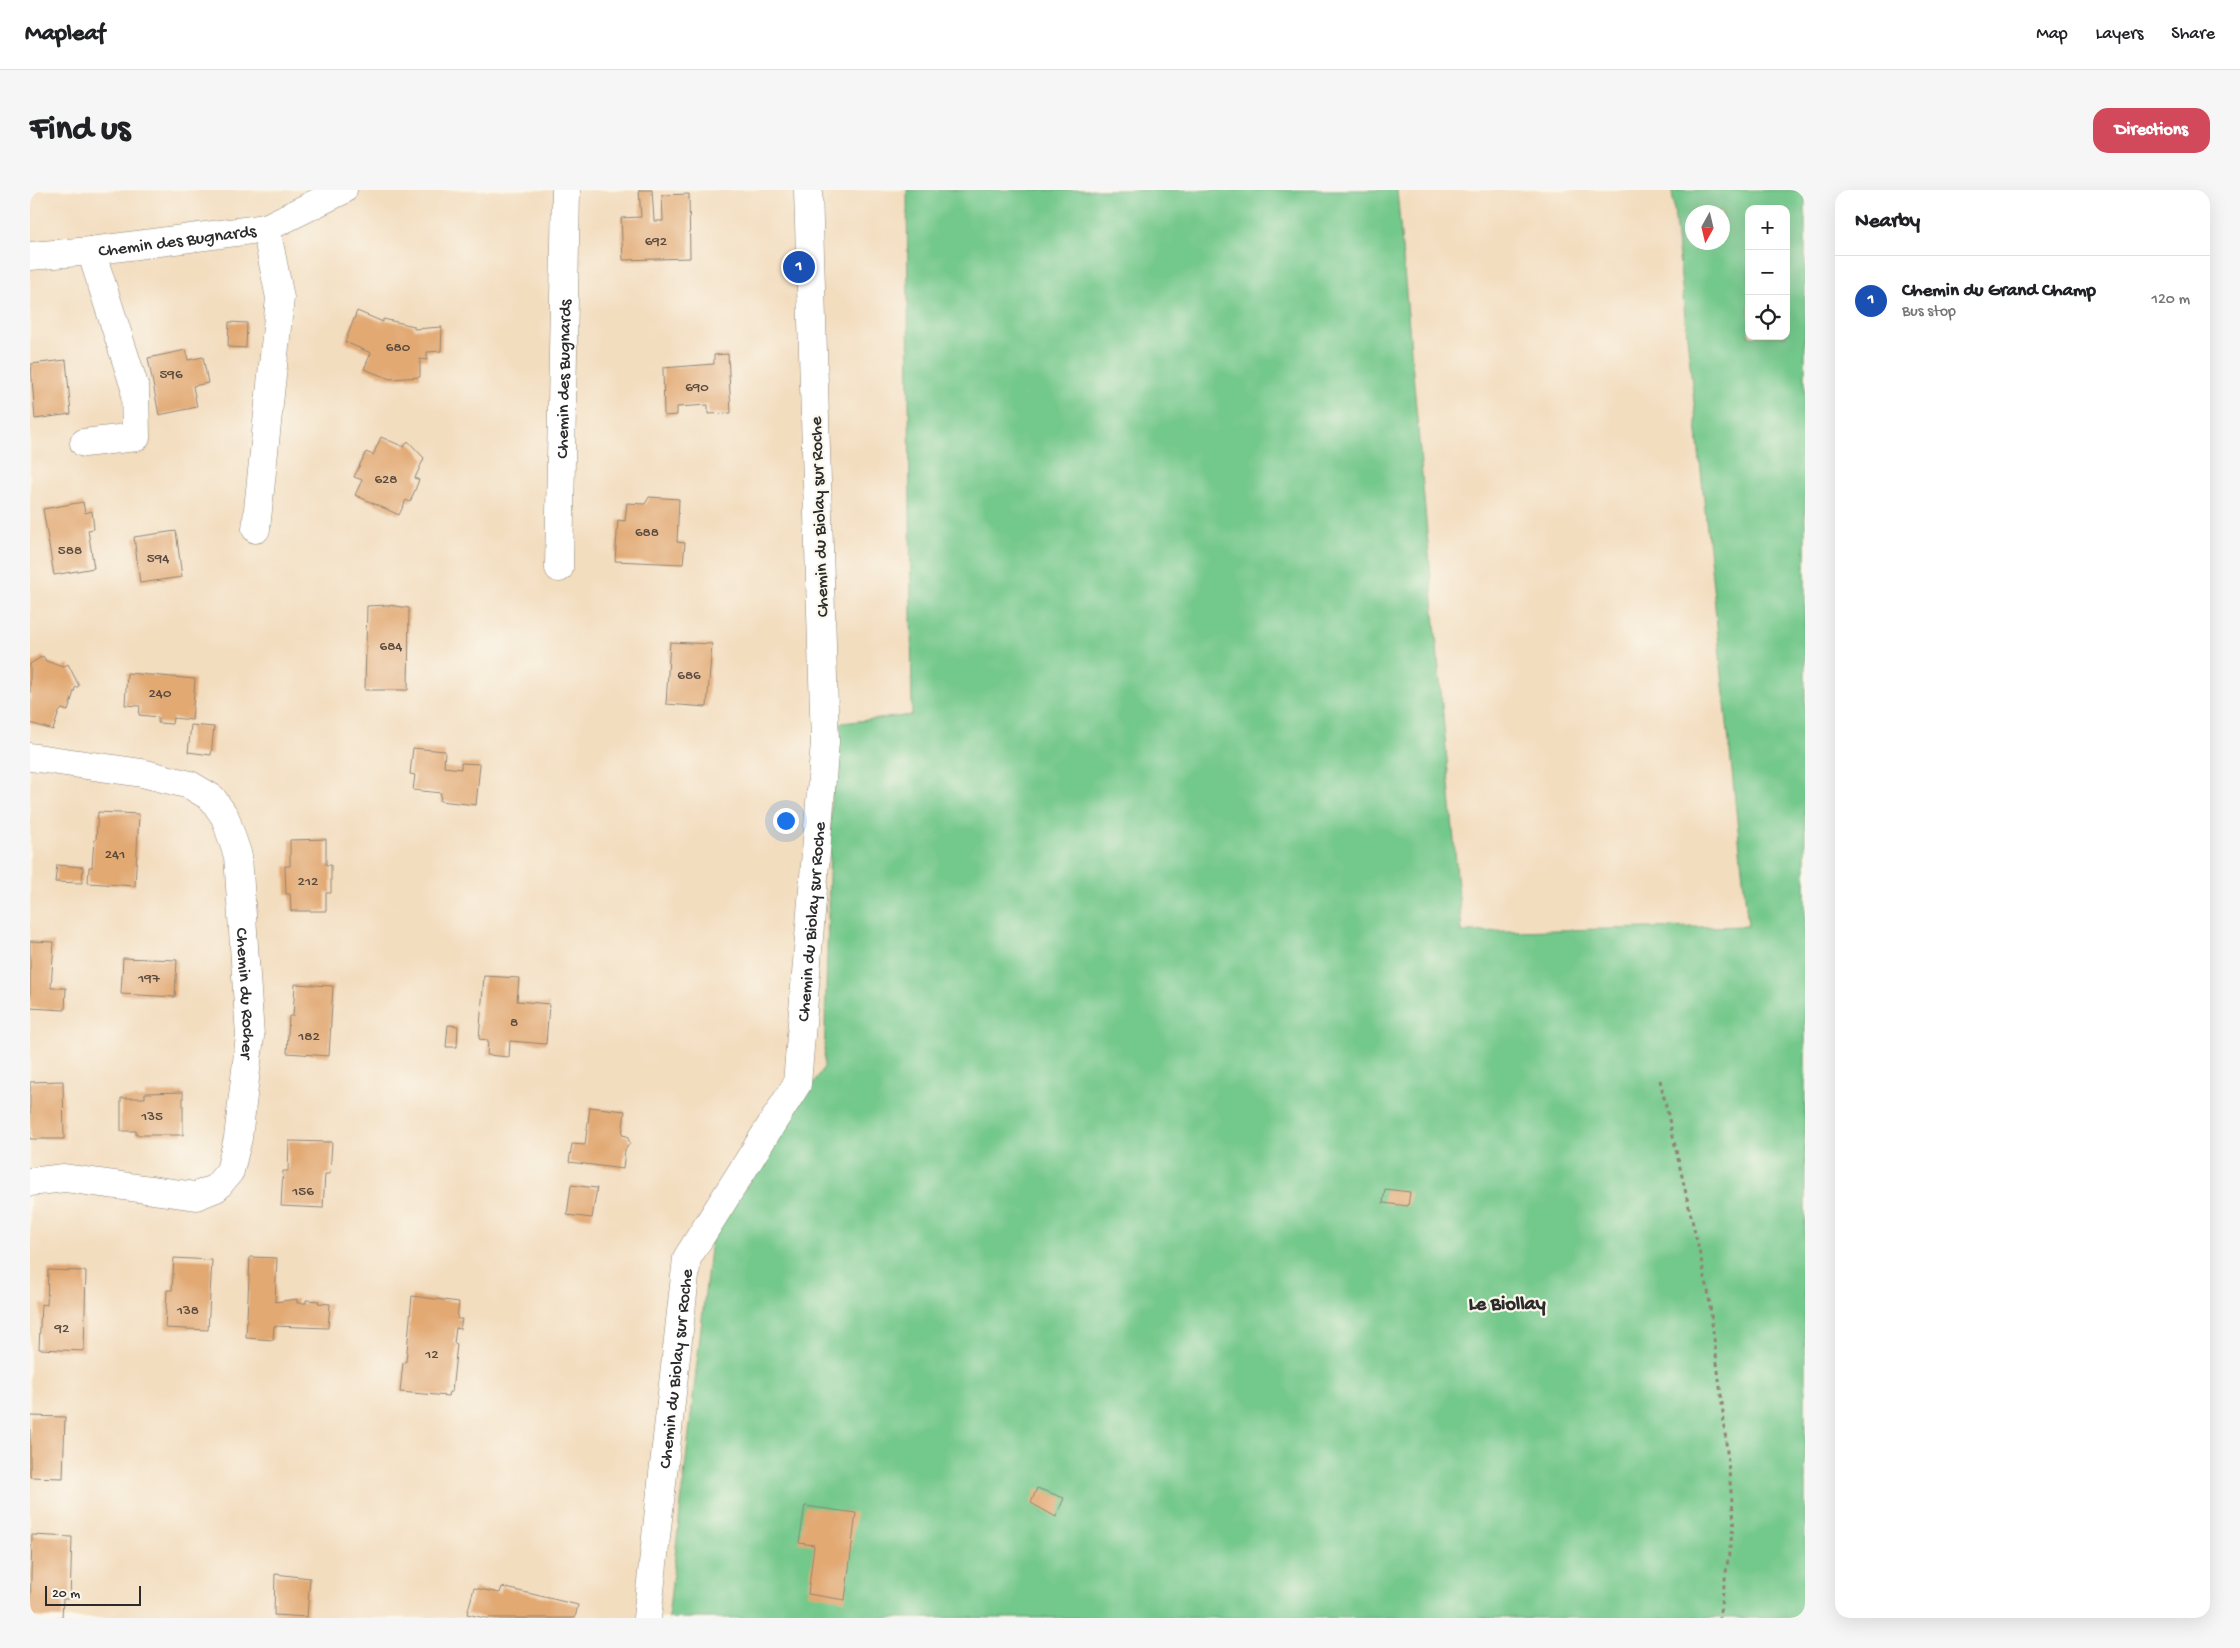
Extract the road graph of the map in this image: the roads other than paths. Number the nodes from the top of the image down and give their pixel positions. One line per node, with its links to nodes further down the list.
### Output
1 (343, 190): 4 (street, Chemin des Bugnards)
2 (566, 190): 9 (street, Chemin des Bugnards)
3 (808, 190): 12 (street, Chemin du Biolay sur Roche)
4 (266, 228): 5 (street, Chemin des Bugnards); 8 (street)
5 (91, 251): 6 (street, Chemin des Bugnards); 7 (street)
6 (30, 256)
7 (84, 443)
8 (256, 529)
9 (559, 568)
10 (30, 757): 11 (street, Chemin du Rocher)
11 (30, 1182)
12 (647, 1618)

